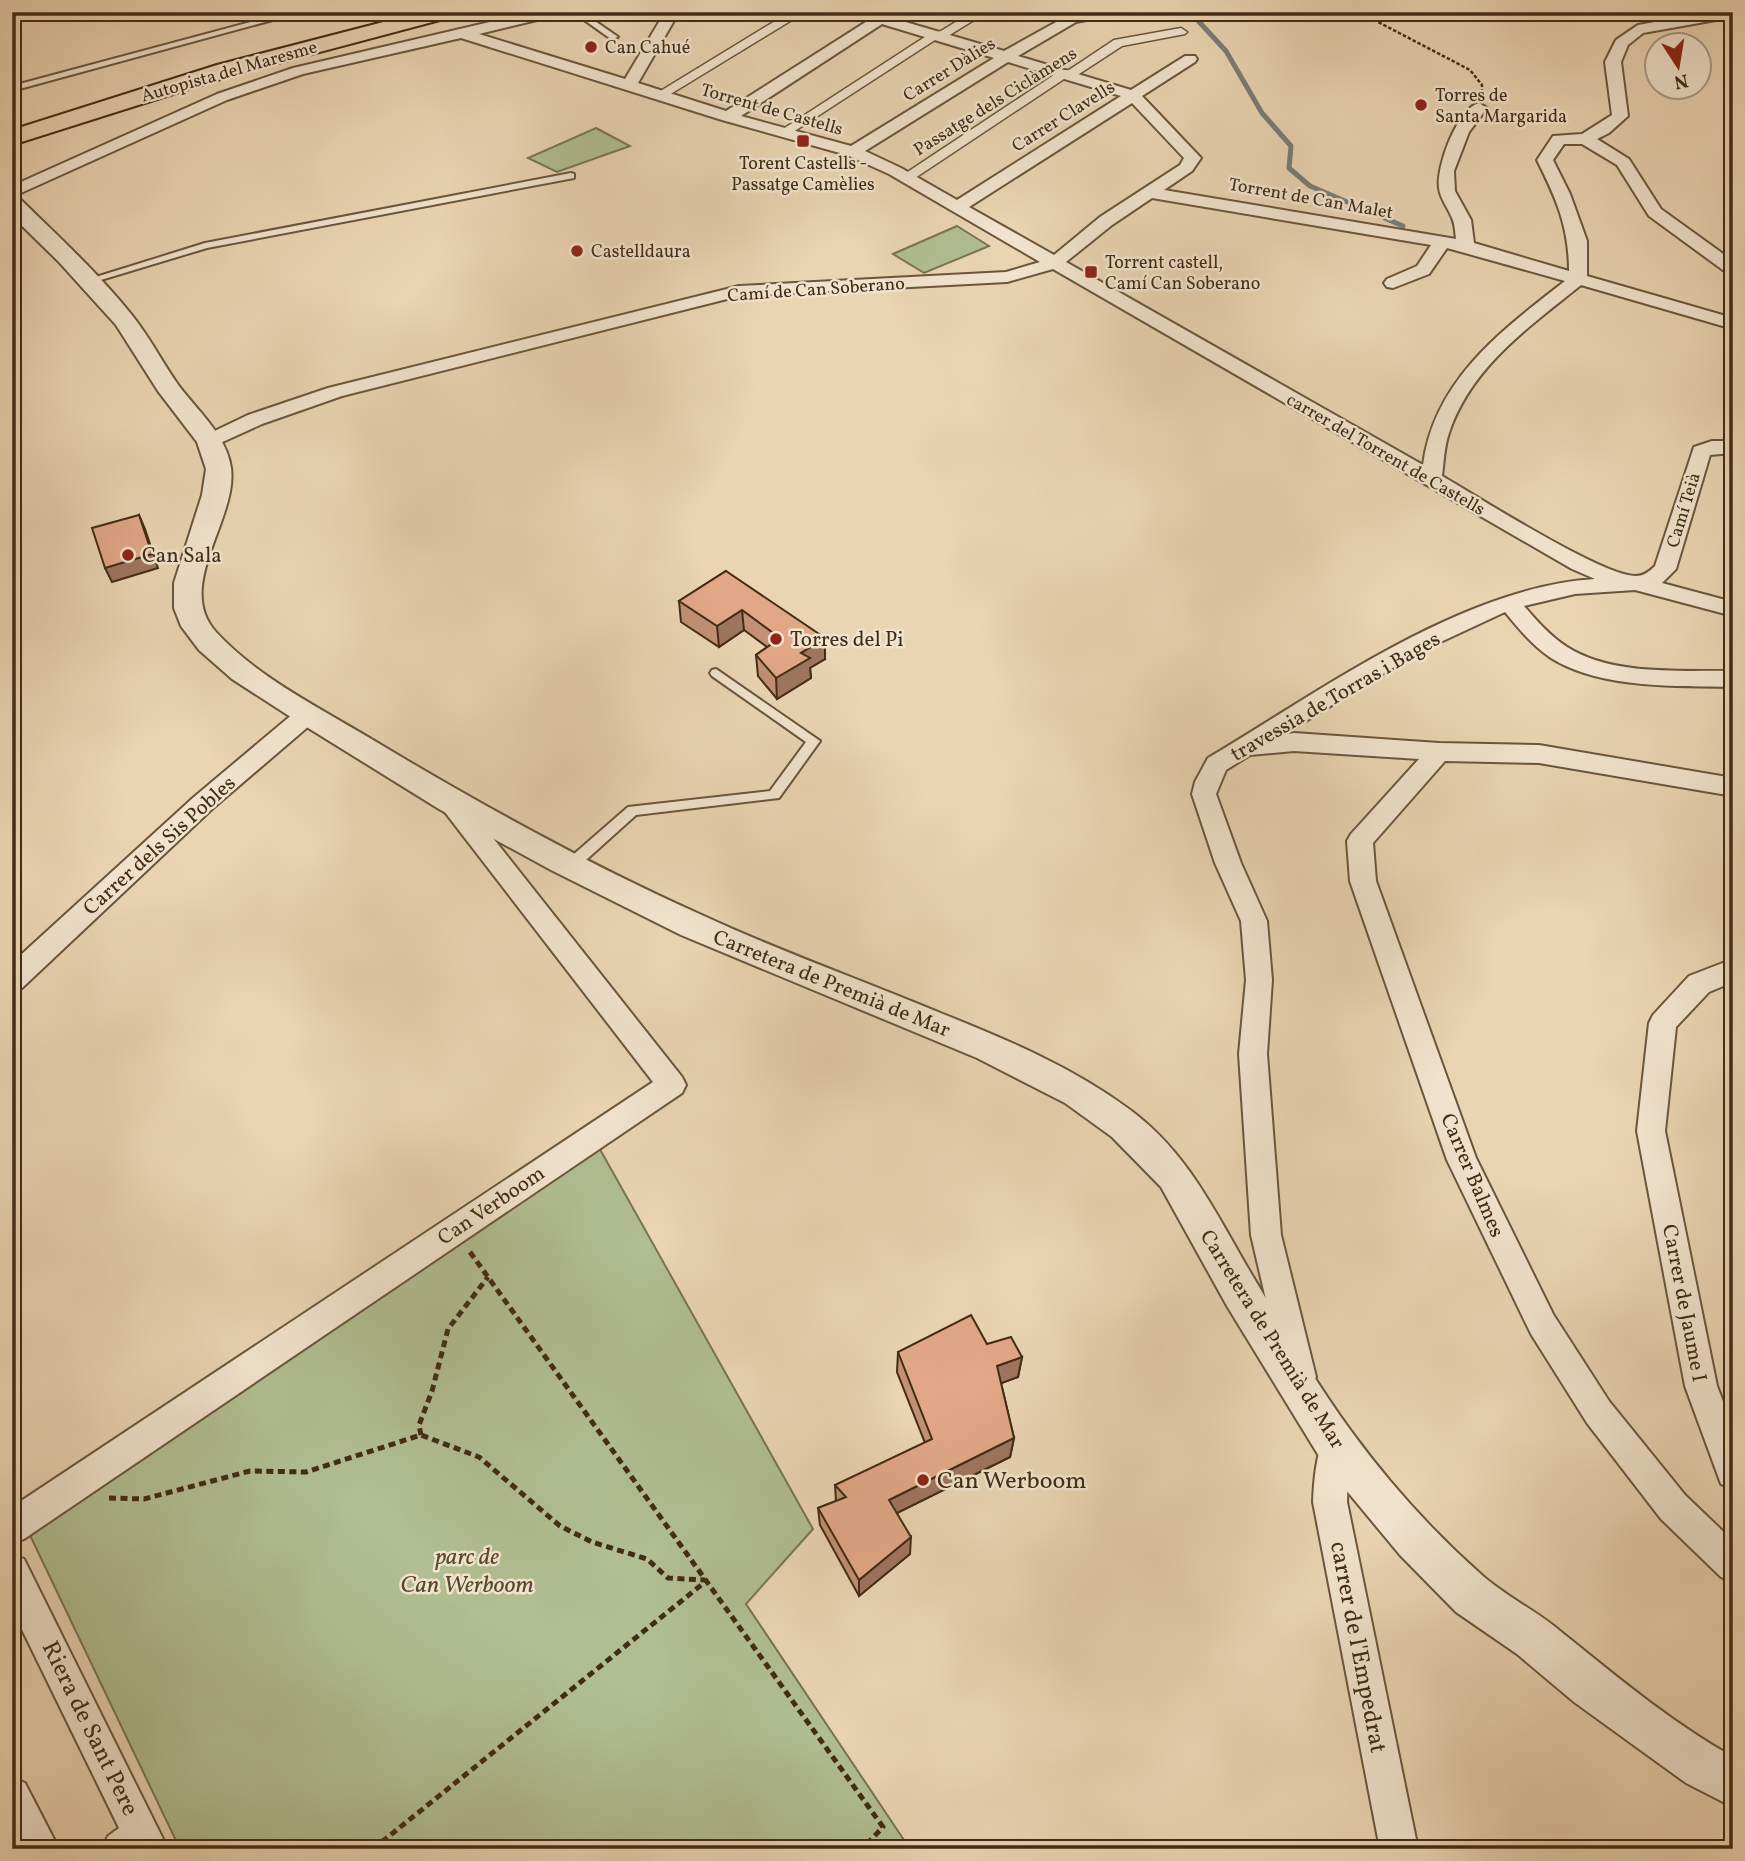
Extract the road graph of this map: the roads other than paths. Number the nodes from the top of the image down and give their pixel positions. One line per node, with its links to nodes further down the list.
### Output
1 (298, 12): 21 (lane)
2 (370, 12): 22 (highway, Autopista del Maresme)
3 (448, 12): 28 (highway, Autopista del Maresme)
4 (553, 12): 14 (street)
5 (577, 12): 16 (lane)
6 (673, 12): 20 (street)
7 (799, 12): 23 (street)
8 (858, 12): 12 (street)
9 (981, 12): 15 (street)
10 (1108, 12): 17 (street, Carrer Dàlies)
11 (1733, 13): 29 (street)
12 (886, 16): 15 (street); 26 (street)
13 (1181, 32): 19 (street, Passatge dels Ciclàmens)
14 (462, 33): 20 (street, Torrent de Castells); 33 (street)
15 (935, 35): 17 (street); 27 (street)
16 (614, 37)
17 (1005, 57): 19 (street); 30 (street, Carrer Dàlies)
18 (1190, 59): 24 (street, Carrer Clavells)
19 (1064, 74): 24 (street); 32 (street, Passatge dels Ciclàmens)
20 (629, 85): 23 (street, Torrent de Castells)
21 (12, 89)
22 (92, 90)
23 (660, 95): 26 (street, Torrent de Castells)
24 (1133, 95): 34 (street, Camí de Can Soberano); 36 (street, Carrer Clavells)
25 (1479, 108): 38 (street)
26 (728, 117): 27 (street, Torrent de Castells)
27 (786, 131): 30 (street, Torrent de Castells)
28 (12, 138)
29 (1585, 139): 40 (street); 41 (street)
30 (853, 152): 32 (street, Torrent de Castells)
31 (571, 176): 42 (lane)
32 (906, 177): 36 (street, Torrent de Castells)
33 (12, 191)
34 (1148, 192): 37 (street, Torrent de Can Malet); 39 (street, Camí de Can Soberano)
35 (12, 204): 42 (street, Carretera de Premià de Mar)
36 (957, 207): 39 (street, Torrent de Castells)
37 (1442, 242): 38 (street, Torrent de Can Malet); 43 (street)
38 (1466, 246): 41 (street, Torrent de Can Malet)
39 (1054, 263): 45 (street, Camí de Can Soberano); 47 (street, carrer del Torrent de Castells)
40 (1733, 269)
41 (1578, 279): 44 (street, Torrent de Can Malet); 47 (street)
42 (88, 281): 45 (street, Carretera de Premià de Mar)
43 (1394, 283)
44 (1733, 324)
45 (209, 441): 53 (street, Carretera de Premià de Mar)
46 (1733, 447): 48 (street, Camí Teià)
47 (1431, 481): 48 (street, carrer del Torrent de Castells)
48 (1637, 583): 49 (street, travessia de Torras i Bages); 50 (street, carrer del Torrent de Castells)
49 (1508, 602): 52 (street); 54 (street, travessia de Torras i Bages)
50 (1733, 609)
51 (716, 673): 58 (lane)
52 (1733, 679)
53 (308, 714): 57 (street, Carretera de Premià de Mar); 60 (street, Carrer dels Sis Pobles)
54 (1243, 750): 55 (street); 61 (street, travessia de Torras i Bages)
55 (1439, 752): 56 (street); 65 (street, Carrer Balmes)
56 (1733, 786)
57 (450, 801): 58 (street, Carretera de Premià de Mar); 64 (street, Can Verboom)
58 (571, 865): 61 (street, Carretera de Premià de Mar)
59 (1733, 970): 63 (street, Carrer de Jaume I)
60 (12, 980)
61 (1305, 1395): 62 (street, Carretera de Premià de Mar)
62 (1337, 1446): 67 (street, Carretera de Premià de Mar); 71 (street, carrer de l'Empedrat)
63 (1733, 1472)
64 (12, 1527)
65 (1733, 1565)
66 (15, 1583): 69 (street, Riera de Sant Pere)
67 (1723, 1782)
68 (12, 1796): 70 (street)
69 (137, 1844)
70 (40, 1849)
71 (1399, 1849)

